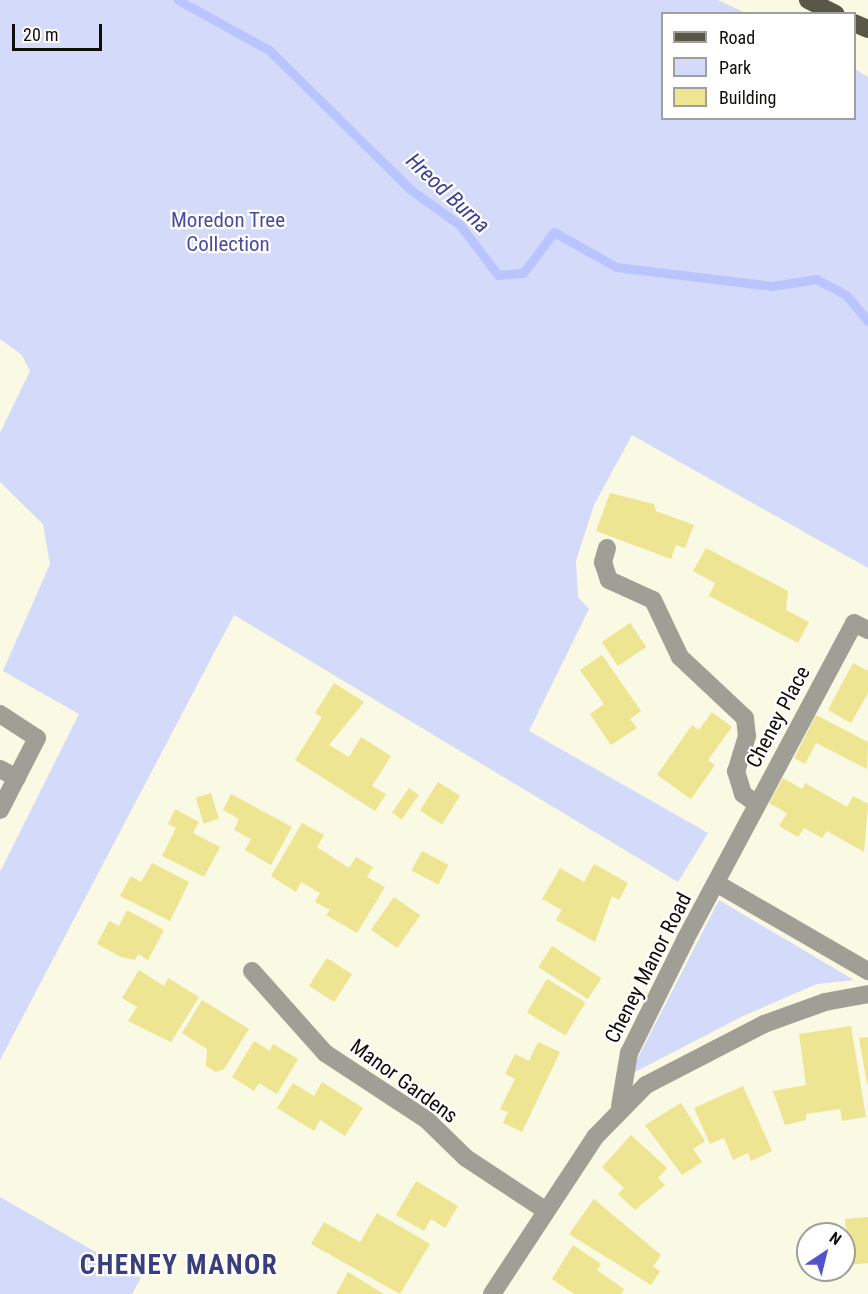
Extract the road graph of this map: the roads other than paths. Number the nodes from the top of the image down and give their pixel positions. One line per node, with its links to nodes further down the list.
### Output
1 (808, 0): 2 (main road)
2 (832, 12)
3 (607, 548): 8 (street, Cheney Place)
4 (868, 630): 8 (street, Cheney Place)
5 (0, 714): 7 (street)
6 (0, 769): 7 (street)
7 (17, 778): 9 (street)
8 (757, 804): 10 (street, Cheney Place)
9 (0, 810)
10 (716, 883): 12 (street, Cheney Manor Road); 14 (street, Cheney Manor Road)
11 (252, 971): 15 (street, Manor Gardens)
12 (868, 971)
13 (868, 994): 14 (street, Cheney Manor Road)
14 (620, 1106): 15 (street, Cheney Manor Road)
15 (545, 1210): 16 (street, Cheney Manor Road)
16 (492, 1294)

